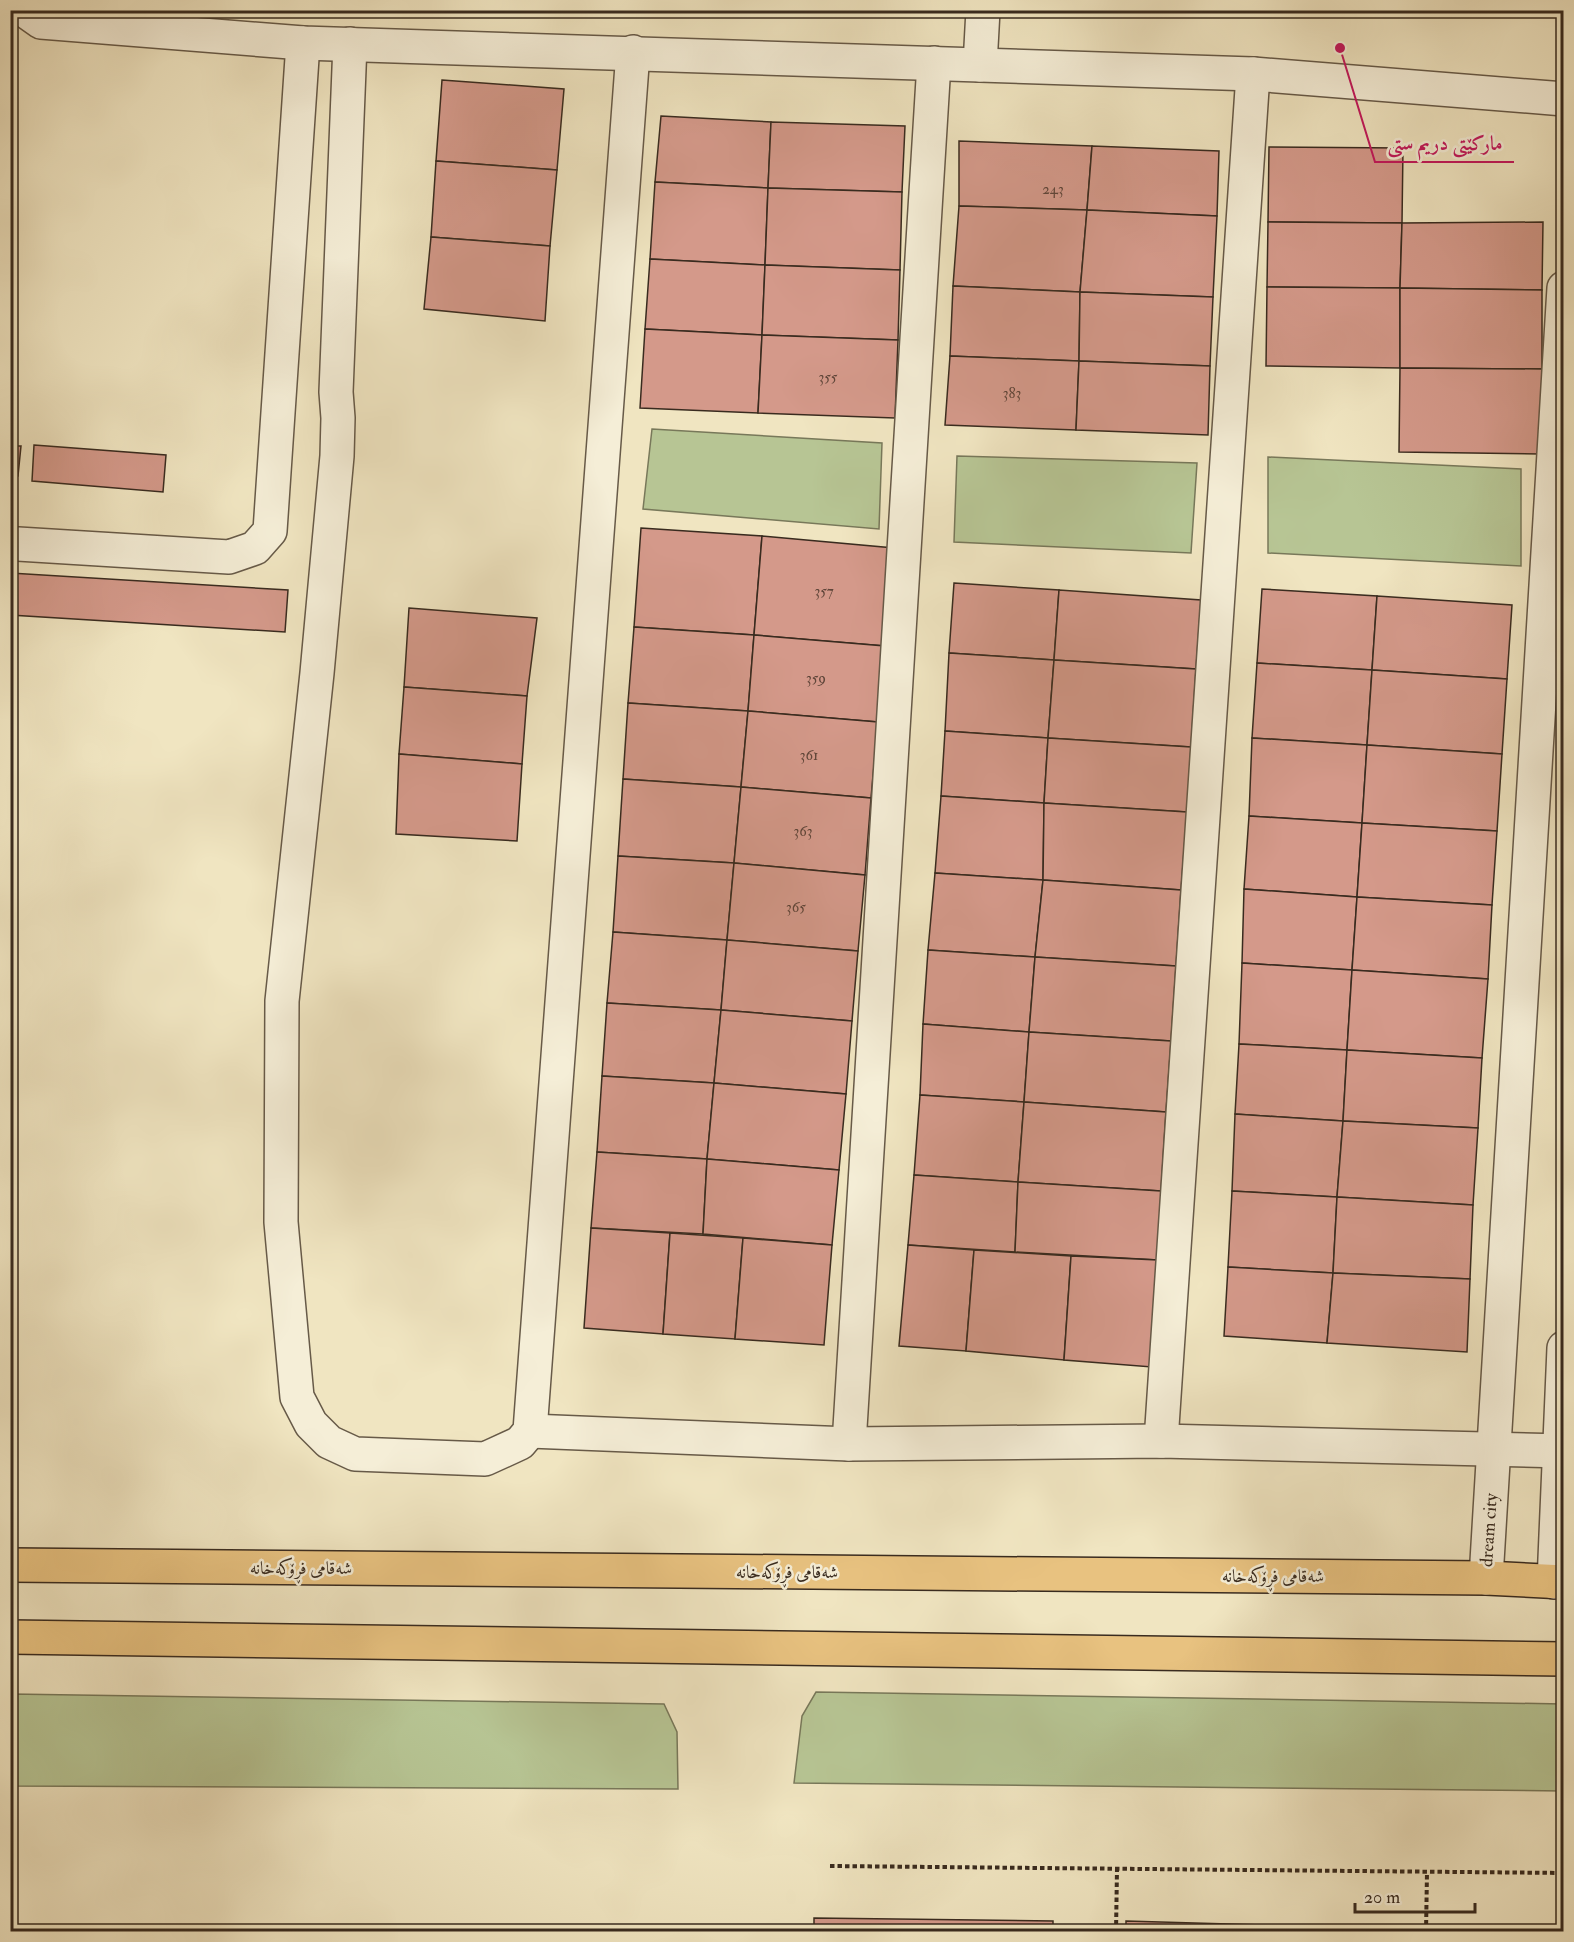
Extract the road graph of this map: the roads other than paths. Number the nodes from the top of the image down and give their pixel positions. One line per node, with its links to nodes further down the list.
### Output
1 (24, 10): 3 (street)
2 (983, 10): 7 (street)
3 (303, 43): 4 (street); 11 (street)
4 (350, 44): 5 (street); 13 (street)
5 (633, 52): 6 (street); 13 (street)
6 (934, 63): 7 (street); 15 (street)
7 (980, 65): 8 (street)
8 (1253, 74): 9 (street); 14 (street)
9 (1563, 99)
10 (1563, 288): 16 (street, dream city)
11 (18, 544)
12 (1563, 1348): 17 (street)
13 (530, 1431): 15 (street)
14 (1161, 1441): 15 (street); 16 (street)
15 (849, 1444)
16 (1494, 1449): 17 (street); 19 (street, dream city)
17 (1561, 1451): 20 (street)
18 (10, 1565): 19 (main road, شەقامی فڕۆکەخانە)
19 (1486, 1578): 20 (main road, شەقامی فڕۆکەخانە)
20 (1559, 1582)
21 (10, 1637): 22 (main road)
22 (1563, 1659)

